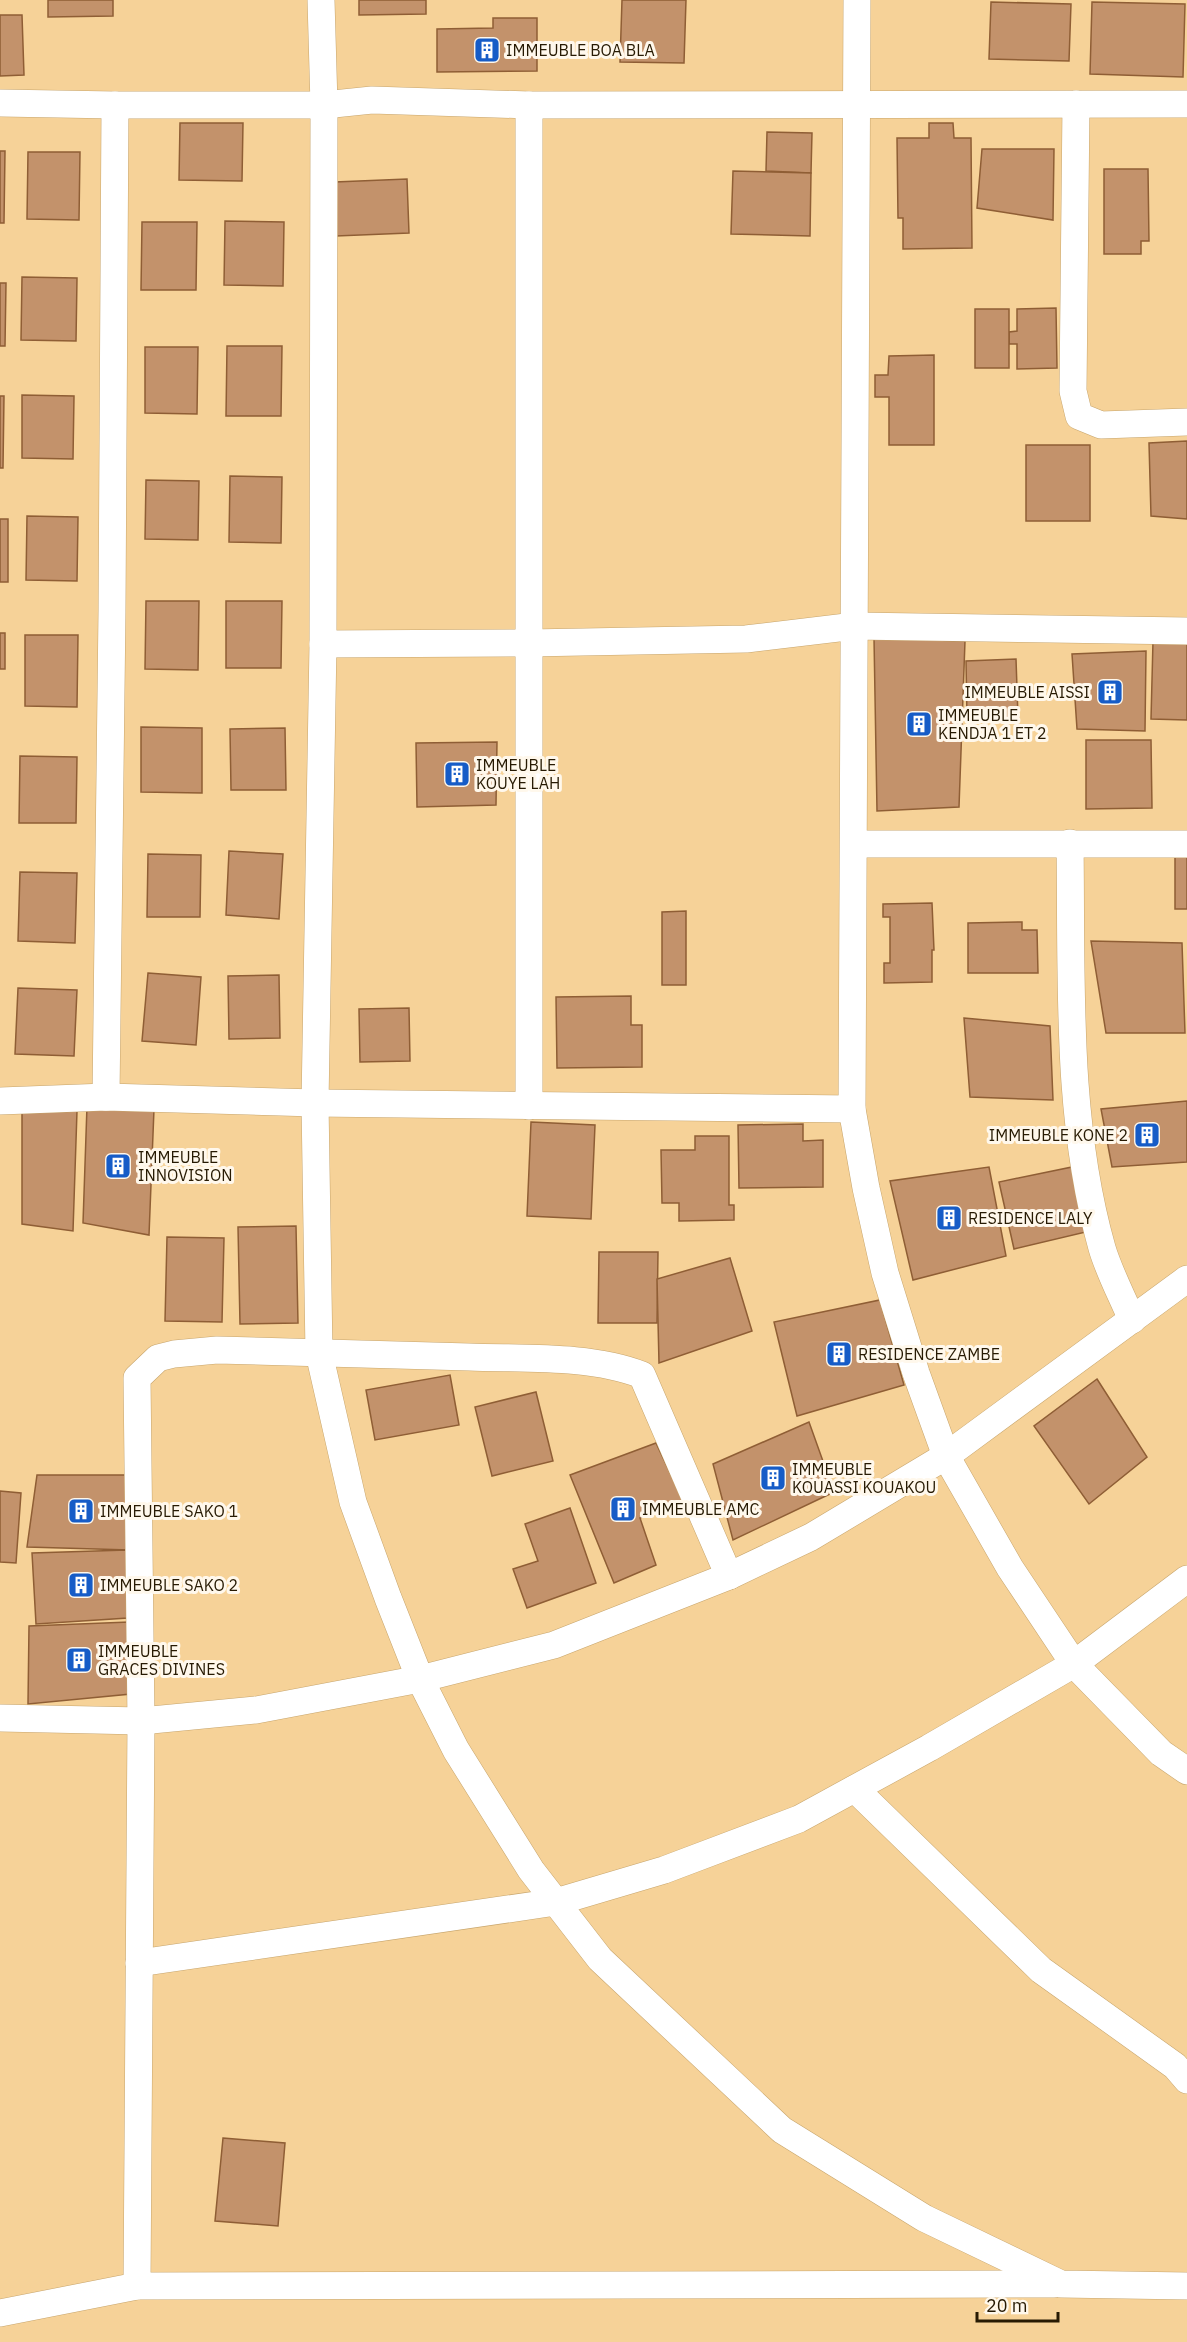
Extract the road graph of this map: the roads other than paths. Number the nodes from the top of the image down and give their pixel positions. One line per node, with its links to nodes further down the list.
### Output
1 (321, 0): 8 (street)
2 (857, 0): 4 (street)
3 (0, 103): 7 (street)
4 (856, 104): 5 (street); 9 (street); 11 (street)
5 (1076, 104): 6 (street); 10 (street)
6 (1187, 104)
7 (115, 105): 8 (street); 18 (street)
8 (324, 105): 9 (street); 13 (street)
9 (530, 105): 14 (street)
10 (1187, 422)
11 (855, 626): 12 (street); 14 (street); 16 (street)
12 (1187, 631)
13 (323, 644): 14 (street); 20 (street)
14 (529, 644): 21 (street)
15 (1070, 843): 16 (street); 17 (street); 24 (street)
16 (855, 844): 22 (street)
17 (1187, 844)
18 (106, 1097): 19 (street); 20 (street)
19 (0, 1101)
20 (315, 1103): 21 (street); 25 (street)
21 (529, 1106): 22 (street)
22 (852, 1109): 26 (street)
23 (1187, 1279): 24 (street)
24 (1132, 1320): 26 (street)
25 (318, 1353): 27 (street); 30 (street); 32 (street)
26 (946, 1456): 27 (street); 29 (street)
27 (729, 1576): 30 (street)
28 (1187, 1579): 29 (street)
29 (1074, 1664): 33 (street); 34 (street)
30 (420, 1679): 32 (street); 35 (street)
31 (0, 1718): 32 (street)
32 (141, 1720): 36 (street)
33 (1187, 1770)
34 (855, 1789): 35 (street); 37 (street)
35 (556, 1902): 36 (street); 38 (street)
36 (139, 1963): 39 (street)
37 (1187, 2080)
38 (1061, 2284): 39 (street); 40 (street)
39 (137, 2286): 41 (street)
40 (1187, 2286)
41 (0, 2313)

